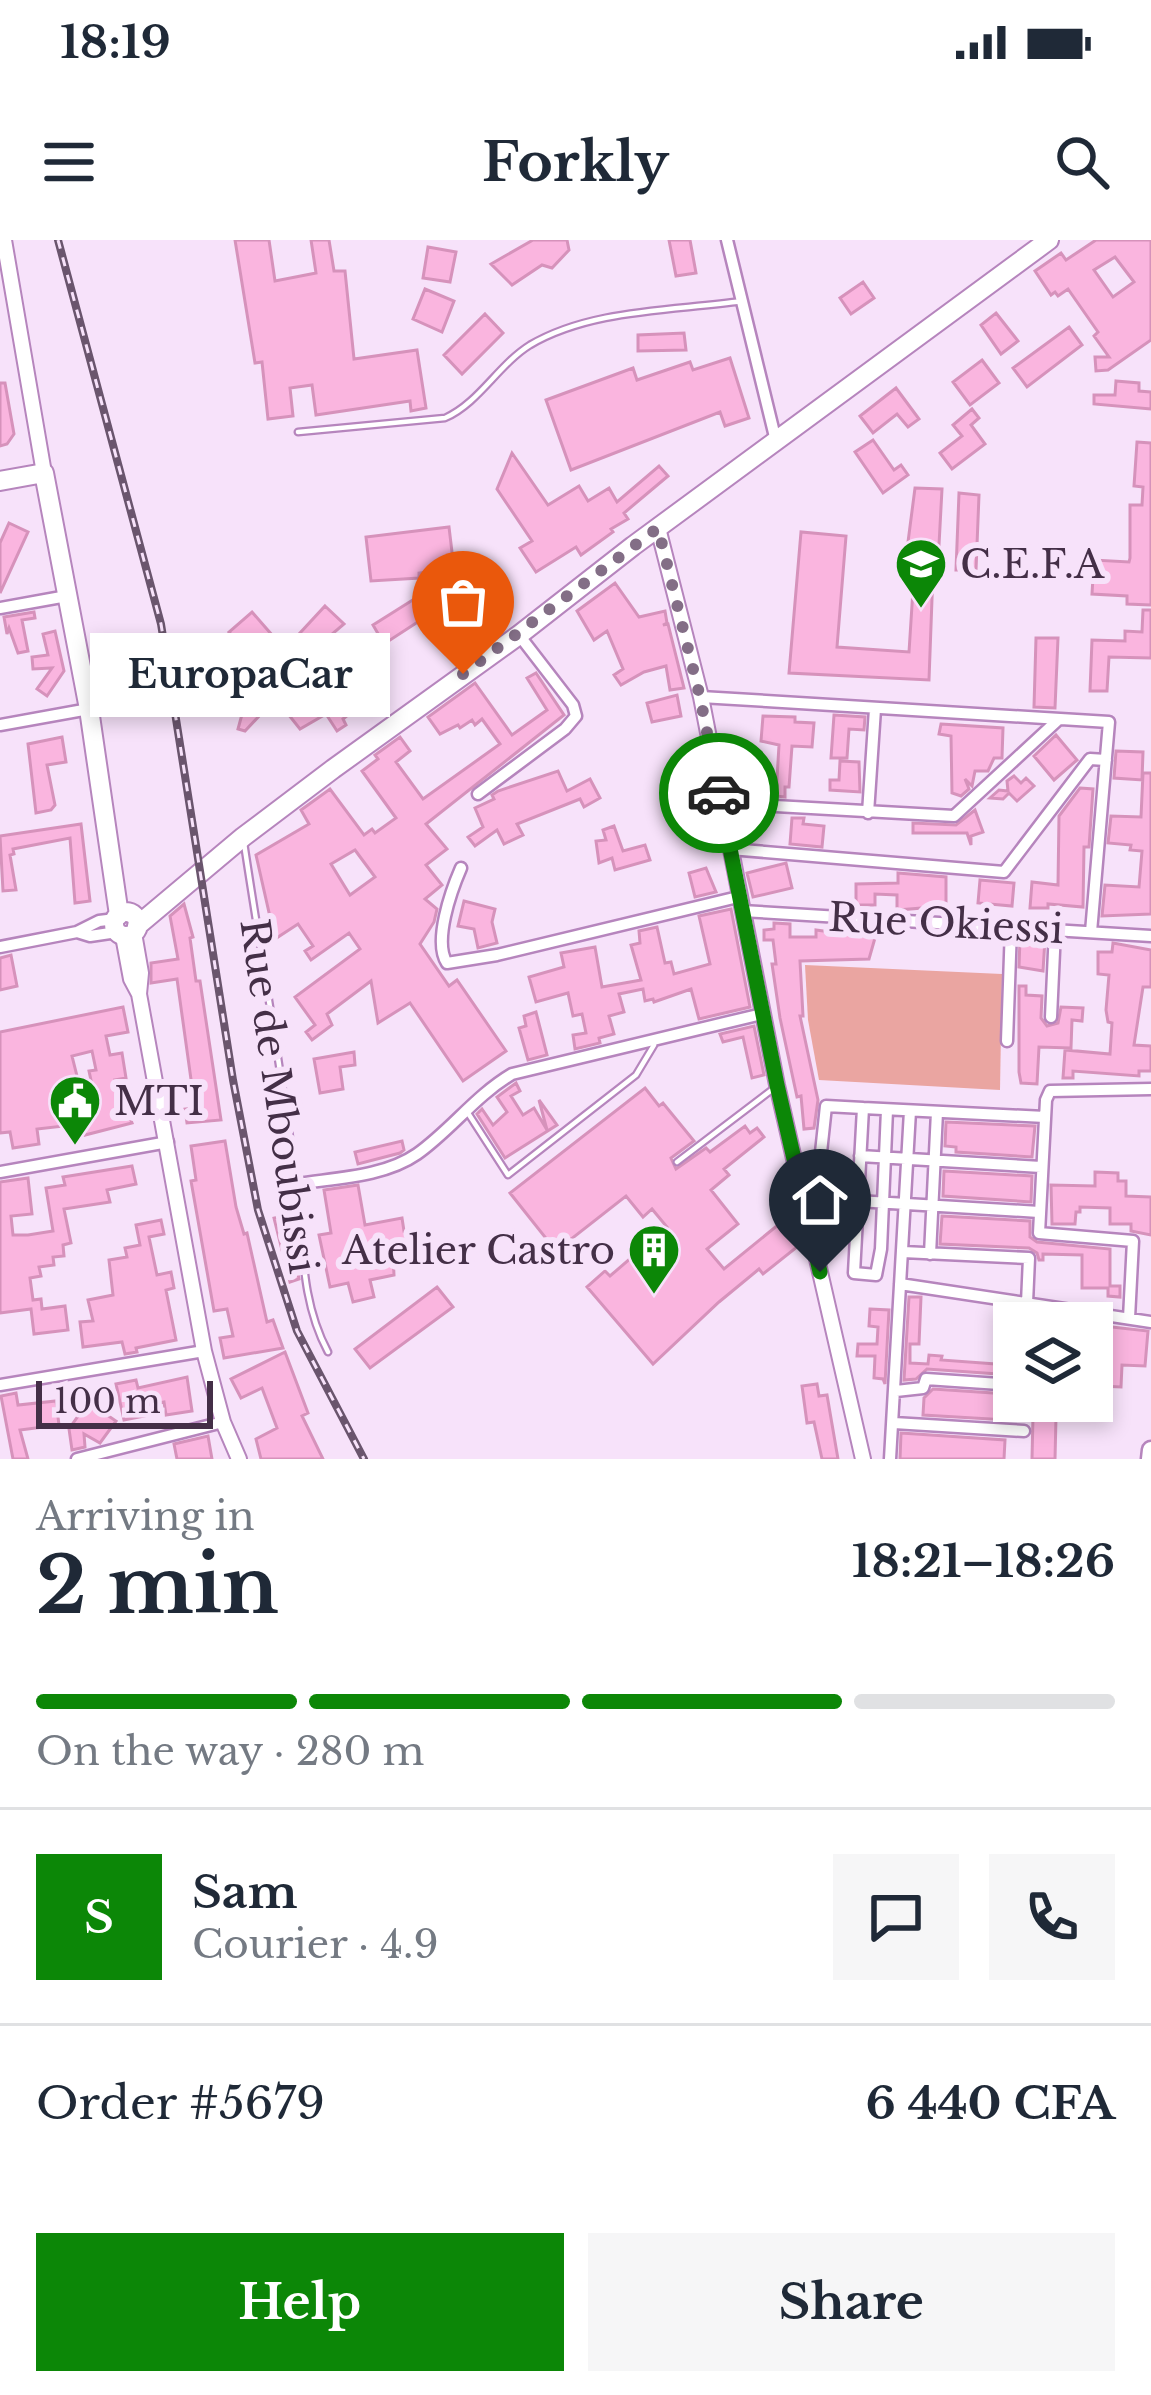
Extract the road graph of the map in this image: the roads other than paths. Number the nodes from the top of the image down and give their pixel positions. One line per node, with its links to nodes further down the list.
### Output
1 (4, 240): 4 (street)
2 (727, 240): 5 (street)
3 (1049, 240): 7 (highway)
4 (4, 259): 8 (street)
5 (742, 301): 6 (lane); 7 (street)
6 (298, 432)
7 (776, 441): 10 (highway)
8 (44, 473): 9 (highway); 11 (highway)
9 (0, 481)
10 (658, 528): 13 (highway); 14 (street)
11 (68, 596): 12 (street); 15 (highway)
12 (0, 608)
13 (519, 635): 20 (street); 23 (highway)
14 (700, 697): 16 (street); 21 (street)
15 (89, 709): 18 (street); 27 (highway)
16 (874, 709): 17 (street); 22 (street)
17 (1059, 718): 19 (street); 22 (street)
18 (0, 725)
19 (1106, 760): 24 (street); 30 (street)
20 (478, 794)
21 (721, 802): 22 (street); 24 (street)
22 (868, 813)
23 (243, 837): 27 (highway); 53 (lane, Rue de Mboubissi)
24 (730, 849): 26 (street)
25 (461, 868): 26 (street, Rue Okiessi)
26 (740, 904): 28 (street, Rue Okiessi); 33 (street)
27 (126, 923): 32 (street); 45 (street)
28 (1011, 927): 29 (street, Rue Okiessi); 36 (street)
29 (1054, 930): 30 (street, Rue Okiessi); 34 (street)
30 (1091, 932): 31 (street, Rue Okiessi)
31 (1151, 936)
32 (0, 946)
33 (762, 1015): 35 (street); 37 (street)
34 (1051, 1017)
35 (657, 1040): 39 (street); 39 (lane)
36 (1007, 1041)
37 (777, 1085): 50 (lane); 77 (street)
38 (1151, 1089): 44 (street)
39 (466, 1108): 53 (street)
40 (863, 1108): 41 (street); 46 (street); 57 (street)
41 (887, 1110): 42 (street); 47 (street)
42 (910, 1111): 43 (street); 48 (street)
43 (937, 1112): 44 (street); 49 (street)
44 (1046, 1117): 51 (street)
45 (168, 1142): 52 (street); 67 (street)
46 (860, 1156): 47 (street); 57 (street)
47 (885, 1156): 48 (street); 54 (street)
48 (909, 1159): 49 (street); 55 (street)
49 (934, 1160): 51 (street); 56 (street)
50 (677, 1162)
51 (1041, 1167): 58 (street)
52 (0, 1172)
53 (297, 1184): 68 (lane, Rue de Mboubissi)
54 (883, 1202): 55 (street); 57 (street); 57 (street)
55 (906, 1204): 56 (street); 59 (street)
56 (932, 1206): 58 (street); 60 (street)
57 (857, 1208)
58 (1039, 1212): 65 (street)
59 (903, 1252): 60 (street); 61 (street)
60 (930, 1254): 63 (street)
61 (900, 1284): 62 (street); 71 (street)
62 (1014, 1302)
63 (1027, 1302)
64 (1113, 1316): 65 (street)
65 (1130, 1318): 66 (street)
66 (1151, 1322)
67 (204, 1351): 70 (street); 72 (street)
68 (328, 1352)
69 (993, 1384): 71 (street)
70 (0, 1385)
71 (896, 1391): 73 (street)
72 (223, 1422): 75 (street); 76 (street)
73 (894, 1423): 74 (street); 78 (street)
74 (1024, 1431)
75 (76, 1459)
76 (238, 1459)
77 (863, 1459)
78 (890, 1459)

